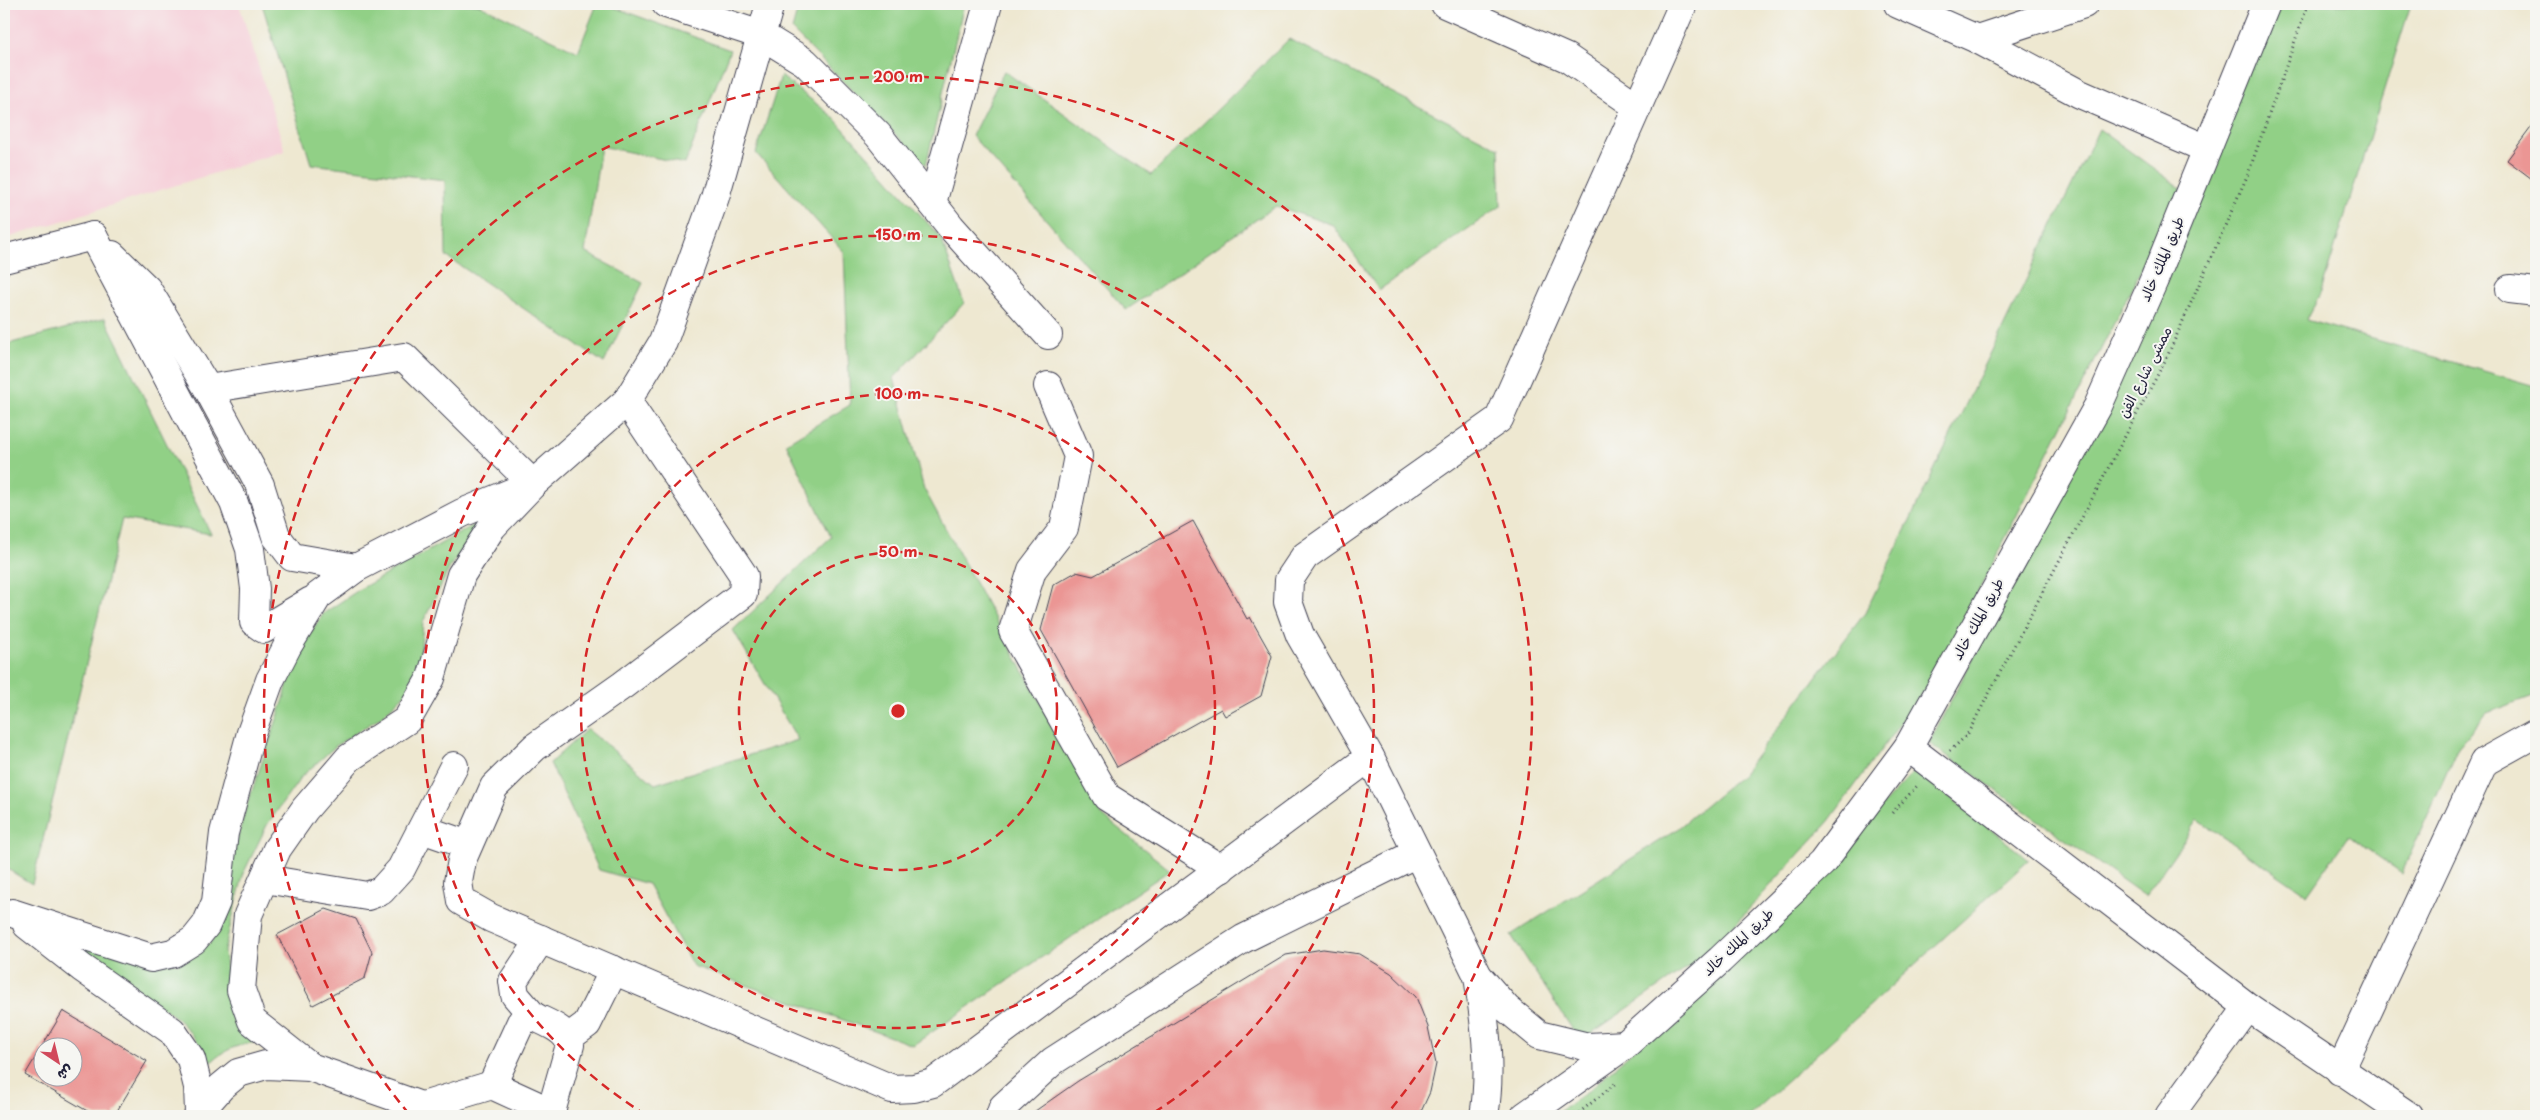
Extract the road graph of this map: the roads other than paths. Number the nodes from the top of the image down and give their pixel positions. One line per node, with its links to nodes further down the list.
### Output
1 (666, 4): 9 (street)
2 (770, 4): 9 (street)
3 (988, 4): 13 (street)
4 (1445, 4): 11 (street)
5 (1683, 4): 11 (street)
6 (1898, 4): 10 (street)
7 (2266, 4): 12 (street, طريق الملك خالد)
8 (2070, 5): 10 (street)
9 (761, 35): 13 (street); 19 (street)
10 (1977, 39): 12 (street)
11 (1638, 108): 25 (street)
12 (2207, 149): 24 (street, طريق الملك خالد)
13 (932, 203): 16 (street)
14 (93, 236): 15 (street); 18 (street); 22 (street)
15 (4, 259)
16 (1048, 335)
17 (1048, 386): 30 (street)
18 (208, 389): 20 (street); 21 (street)
19 (627, 400): 20 (street); 28 (street)
20 (533, 484): 21 (street); 31 (street)
21 (356, 568): 22 (street)
22 (318, 596): 32 (street)
23 (2536, 733): 41 (street)
24 (1908, 747): 36 (street); 39 (street, طريق الملك خالد)
25 (1370, 756): 29 (street); 30 (street)
26 (454, 766): 27 (street)
27 (422, 829): 28 (street); 31 (street)
28 (468, 846): 33 (street)
29 (1417, 853): 35 (street); 47 (street)
30 (1220, 869): 34 (street)
31 (265, 879): 40 (street)
32 (8, 911): 44 (street)
33 (541, 939): 34 (street); 37 (street)
34 (614, 970): 38 (street)
35 (1478, 976): 39 (street); 48 (street)
36 (2248, 1008): 41 (street); 50 (street)
37 (533, 1016): 38 (street); 42 (street)
38 (568, 1038): 45 (street)
39 (1625, 1045): 49 (street, طريق الملك خالد)
40 (310, 1067): 43 (street); 44 (street)
41 (2340, 1071): 51 (street)
42 (492, 1085): 43 (street); 45 (street)
43 (424, 1106): 46 (street)
44 (198, 1114)
45 (552, 1114)
46 (449, 1116)
47 (1000, 1116)
48 (1484, 1116)
49 (1525, 1116)
50 (2169, 1116)
51 (2408, 1116)

